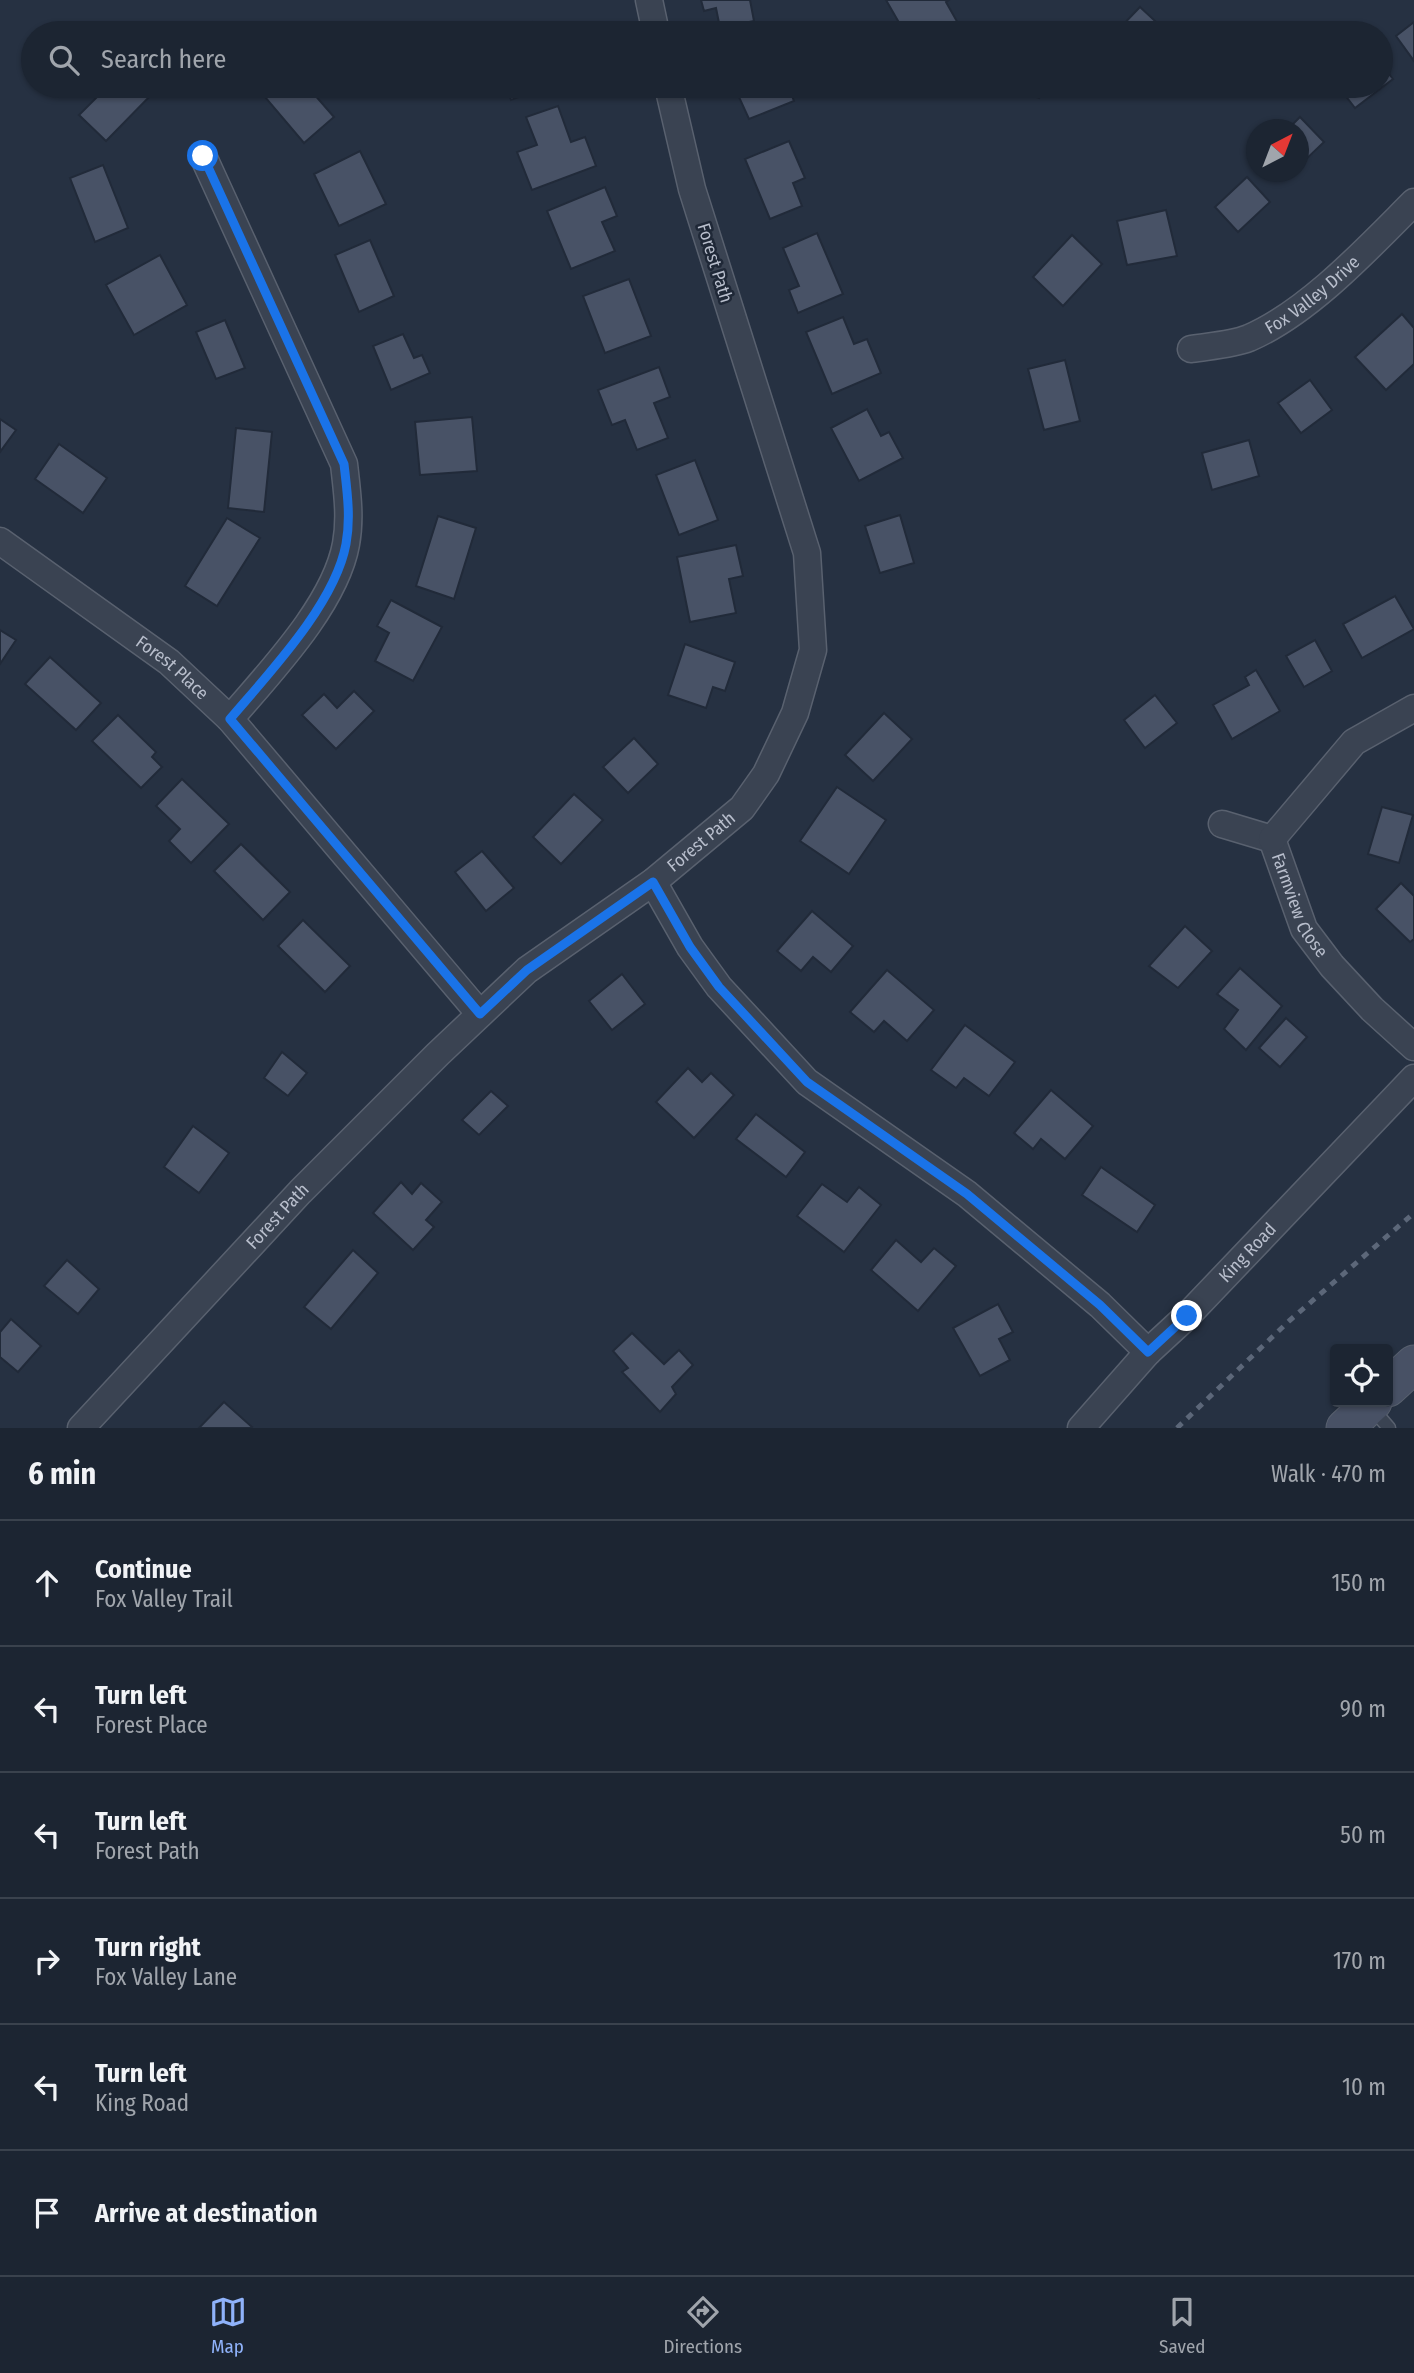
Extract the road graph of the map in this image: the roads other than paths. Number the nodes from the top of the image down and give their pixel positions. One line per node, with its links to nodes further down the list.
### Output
1 (649, 0): 2 (street)
2 (653, 21)
3 (671, 98): 12 (street, Forest Path)
4 (203, 156): 9 (street)
5 (1414, 202): 6 (street, Fox Valley Drive)
6 (1191, 349)
7 (0, 541): 9 (street, Forest Place)
8 (1414, 708): 11 (street, Farmview Close)
9 (230, 719): 13 (street, Forest Place)
10 (1222, 824): 11 (street)
11 (1272, 839): 14 (street, Farmview Close)
12 (653, 882): 13 (street, Forest Path); 16 (street)
13 (480, 1014): 19 (street, Forest Path)
14 (1414, 1047)
15 (1414, 1079): 16 (street, King Road)
16 (1148, 1352): 20 (street, King Road)
17 (1414, 1364): 18 (main road)
18 (1373, 1410)
19 (81, 1428)
20 (1081, 1428)

